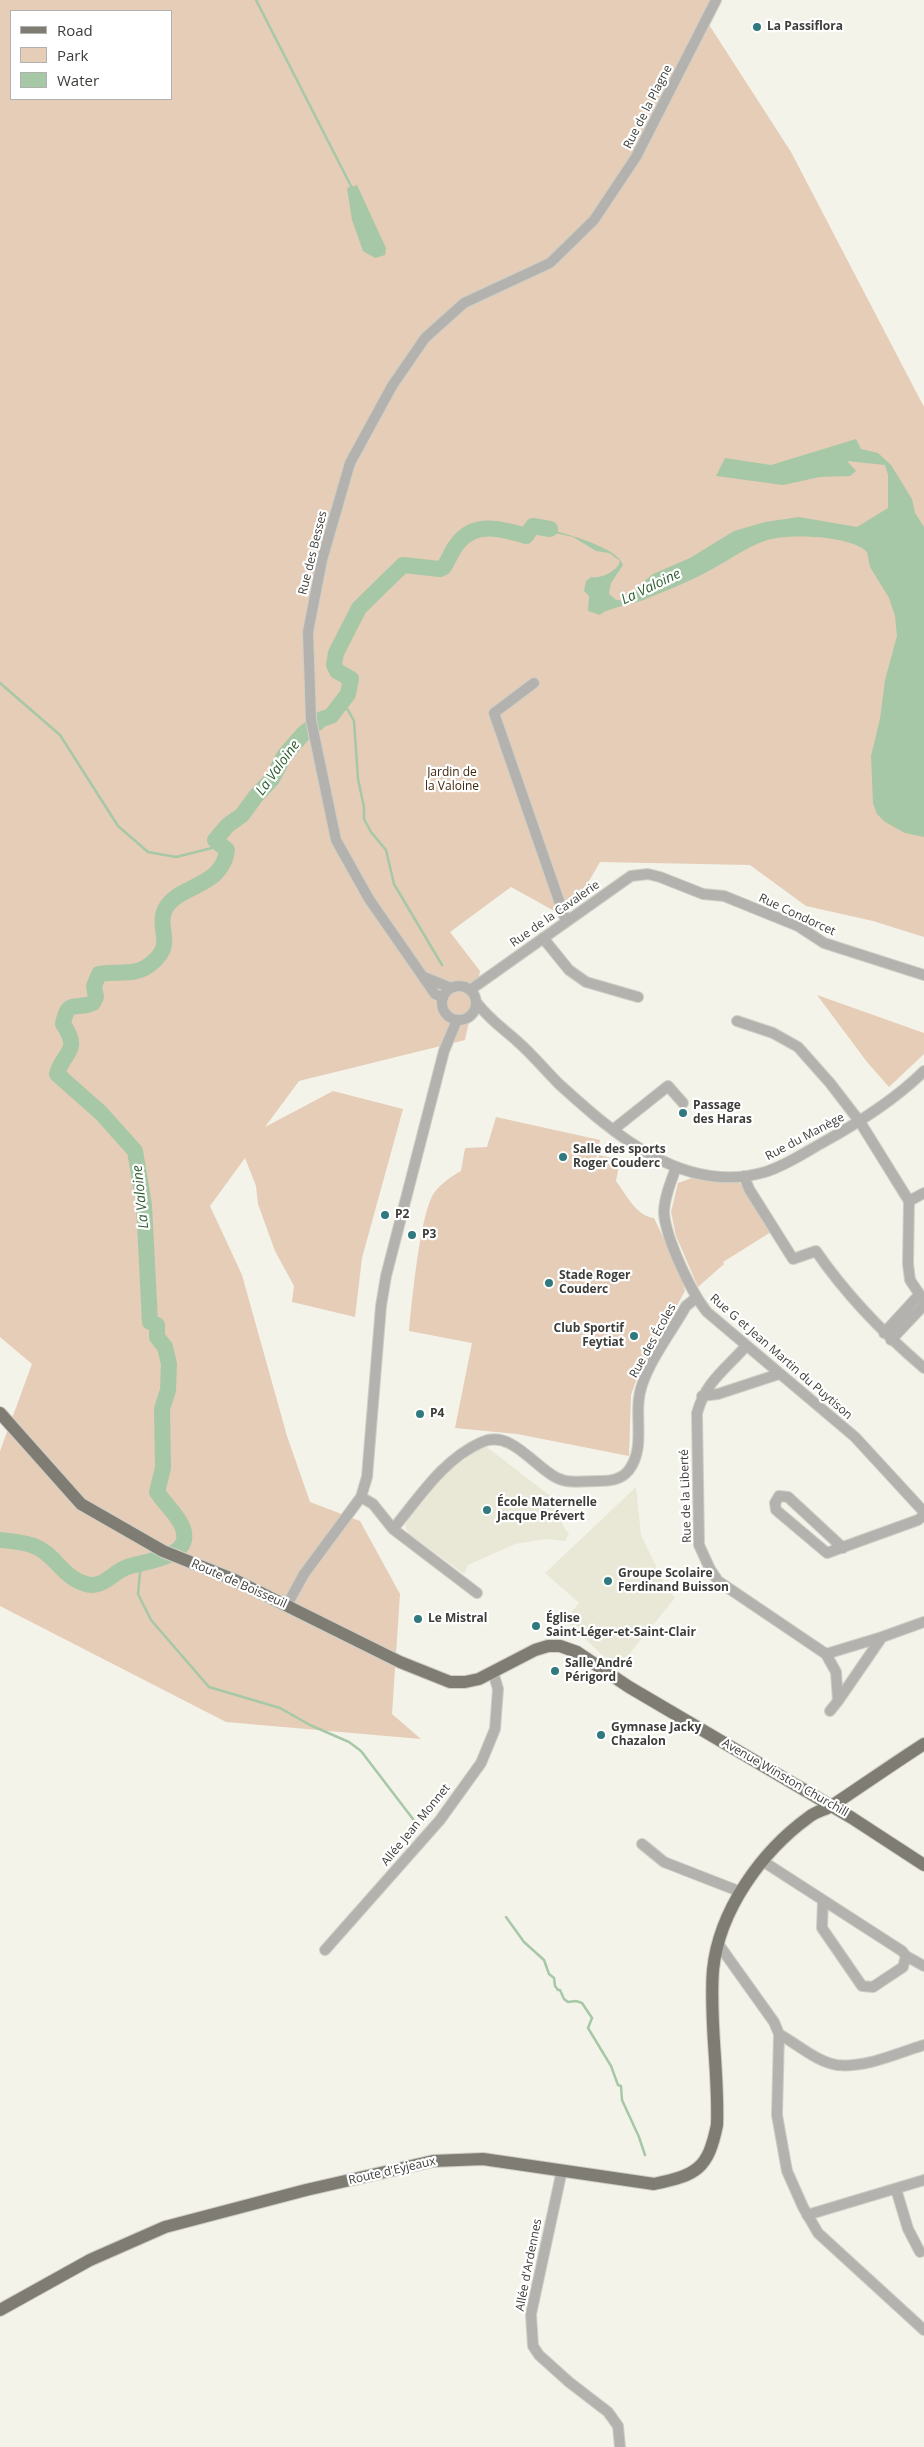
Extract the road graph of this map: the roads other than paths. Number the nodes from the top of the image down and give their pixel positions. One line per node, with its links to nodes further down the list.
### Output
1 (716, 0): 2 (street, Rue de la Plagne)
2 (594, 220): 8 (street, Rue des Besses)
3 (534, 683): 5 (street)
4 (660, 877): 5 (street, Rue de la Cavalerie); 7 (street, Rue Condorcet)
5 (566, 921): 6 (street, Rue de la Cavalerie)
6 (543, 938): 10 (street, Rue de la Cavalerie); 11 (street)
7 (924, 975)
8 (424, 977): 9 (street); 12 (street, Rue des Besses)
9 (451, 988): 10 (street); 12 (street)
10 (470, 990): 13 (street)
11 (638, 997)
12 (443, 998): 14 (street)
13 (476, 1002): 15 (street); 18 (street, Rue du Manège)
14 (444, 1012): 16 (street); 19 (street)
15 (472, 1014): 16 (street); 18 (street, Rue du Manège)
16 (458, 1020): 19 (street)
17 (737, 1021): 22 (street)
18 (492, 1022): 23 (street, Rue du Manège)
19 (444, 1051): 36 (street)
20 (924, 1071): 22 (street, Rue du Manège)
21 (683, 1103): 23 (street)
22 (860, 1122): 25 (street, Rue du Manège); 27 (street)
23 (614, 1129): 24 (street, Rue du Manège)
24 (676, 1168): 25 (street, Rue du Manège); 28 (street, Rue G et Jean Martin du Puytison)
25 (744, 1176): 30 (street)
26 (924, 1193): 27 (street)
27 (909, 1201): 29 (street)
28 (696, 1298): 31 (street, Rue G et Jean Martin du Puytison); 38 (street, Rue des Écoles)
29 (922, 1300): 30 (street)
30 (888, 1337): 32 (street)
31 (746, 1346): 33 (street, Rue G et Jean Martin du Puytison); 34 (street)
32 (924, 1368)
33 (779, 1374): 34 (street); 37 (street, Rue G et Jean Martin du Puytison)
34 (702, 1396): 44 (street, Rue de la Liberté)
35 (0, 1413): 41 (main road, Route de Boisseuil)
36 (361, 1497): 38 (street); 41 (street)
37 (924, 1514): 39 (street)
38 (393, 1529): 40 (street)
39 (843, 1548): 39 (street)
40 (477, 1593)
41 (287, 1605): 46 (main road, Route de Boisseuil)
42 (924, 1622): 43 (street)
43 (882, 1637): 44 (street); 47 (street)
44 (826, 1654): 47 (street)
45 (511, 1662): 46 (main road, Route de Boisseuil); 50 (main road, Avenue Winston Churchill)
46 (493, 1672): 57 (street, Allée Jean Monnet)
47 (838, 1701): 48 (street)
48 (830, 1711)
49 (924, 1744): 50 (main road, Route d'Eyjeaux)
50 (831, 1807): 52 (main road, Route d'Eyjeaux); 53 (main road, Avenue Winston Churchill)
51 (642, 1844): 54 (street)
52 (764, 1862): 54 (main road, Route d'Eyjeaux); 55 (street)
53 (924, 1864)
54 (741, 1892): 56 (main road, Route d'Eyjeaux)
55 (823, 1901): 58 (street); 58 (street)
56 (719, 1945): 60 (street); 62 (main road, Route d'Eyjeaux)
57 (325, 1950)
58 (906, 1956): 59 (street)
59 (924, 1966)
60 (779, 2034): 61 (street); 65 (street)
61 (924, 2045)
62 (562, 2170): 67 (main road, Route d'Eyjeaux); 69 (street, Allée d'Ardennes)
63 (924, 2180): 64 (street)
64 (896, 2189): 65 (street); 66 (street)
65 (807, 2215): 68 (street)
66 (920, 2252)
67 (0, 2310)
68 (924, 2330)
69 (620, 2447)

